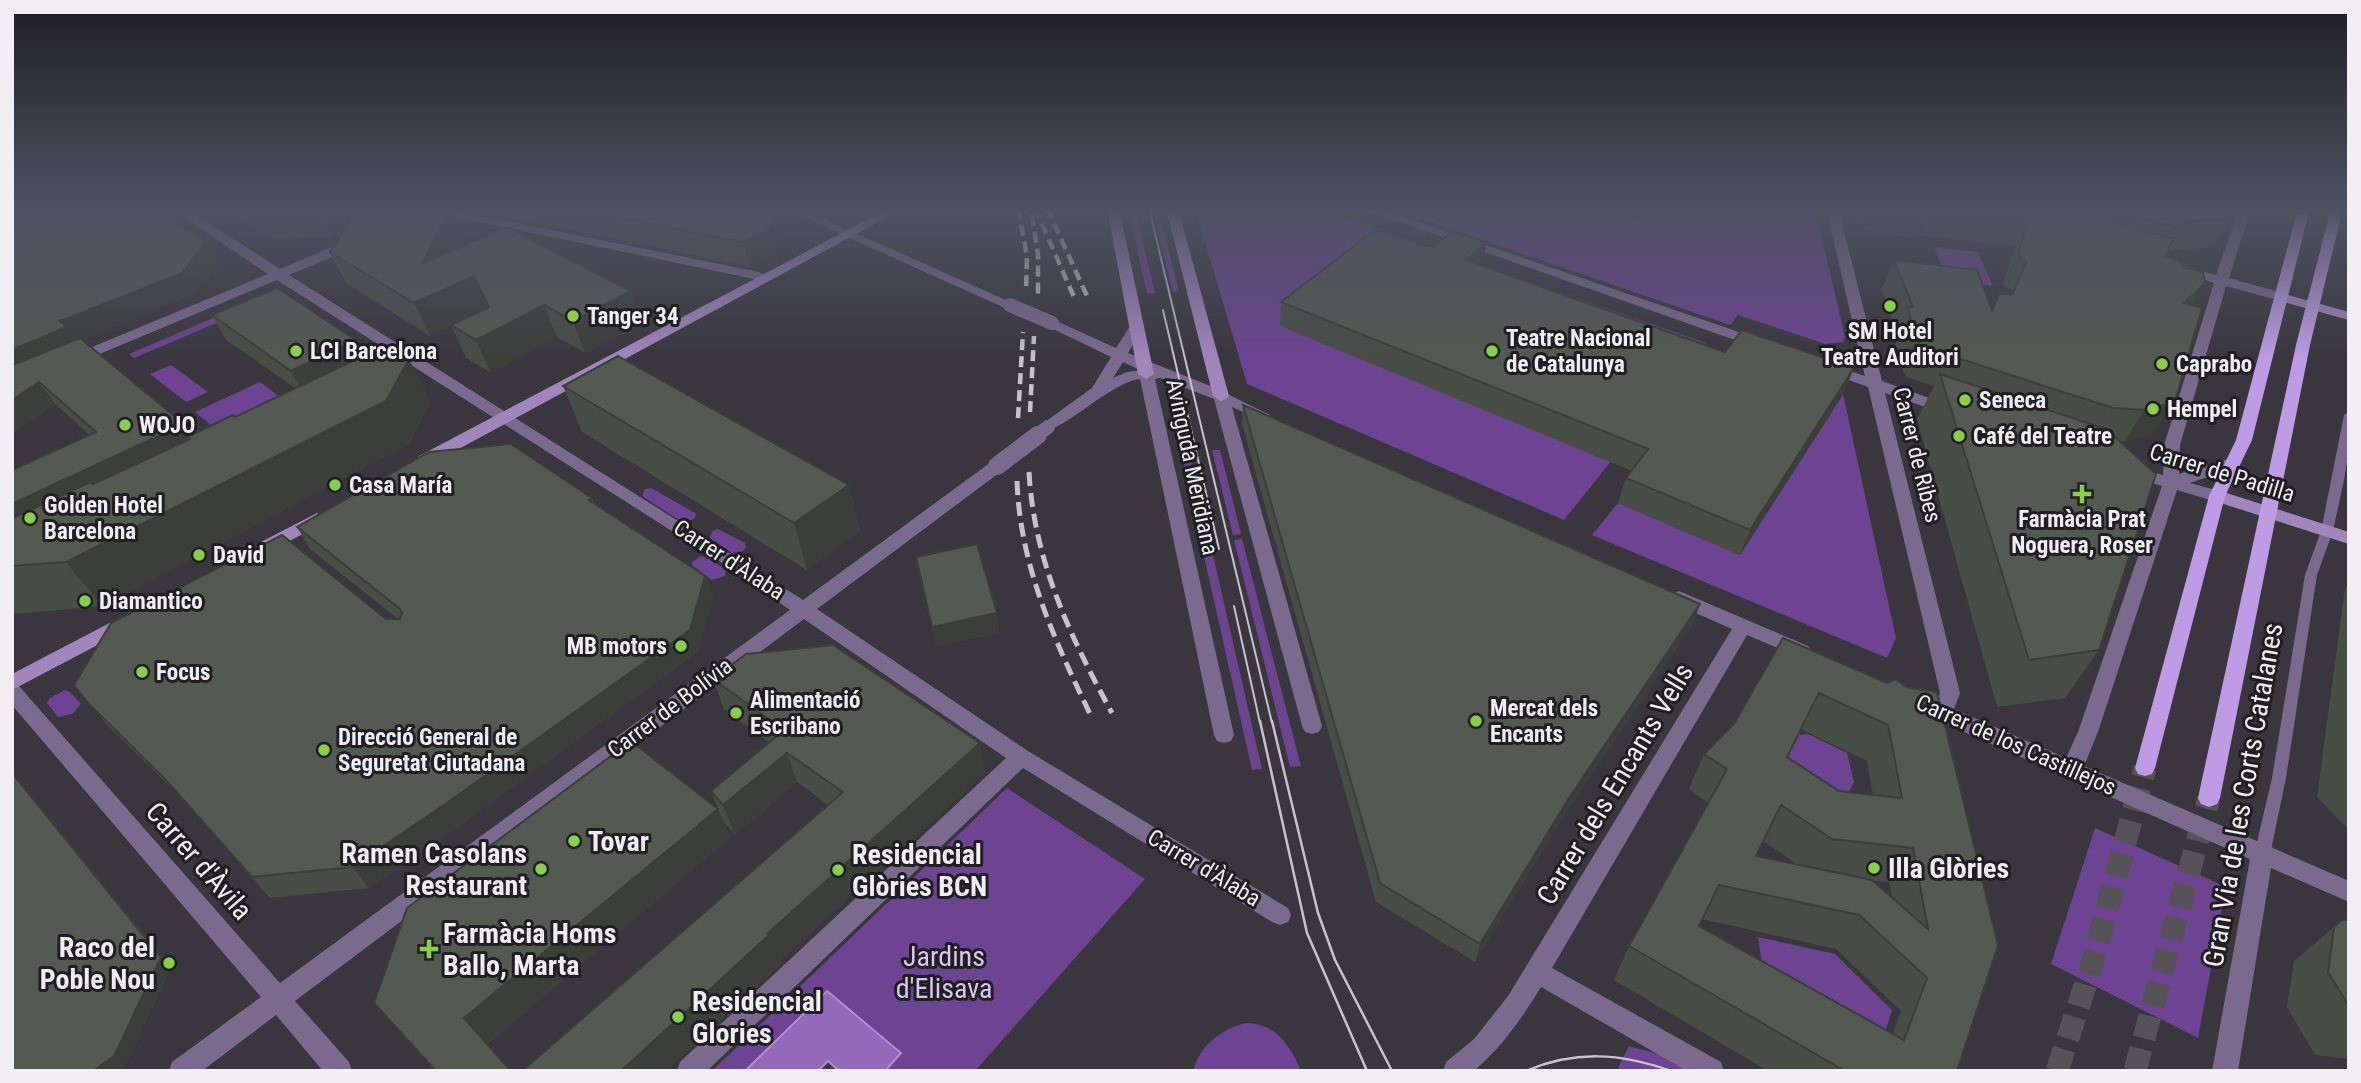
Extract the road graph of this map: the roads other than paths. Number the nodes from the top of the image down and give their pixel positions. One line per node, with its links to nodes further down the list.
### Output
1 (255, 259): 14 (street, Carrer d'Àlaba)
2 (316, 259): 14 (street)
3 (676, 259): 15 (street)
4 (803, 259): 31 (street)
5 (905, 259): 22 (street, bridge)
6 (1123, 259): 20 (street, Avinguda Meridiana)
7 (1185, 259): 28 (street, Avinguda Meridiana)
8 (1512, 259): 21 (street)
9 (1844, 259): 26 (street, Carrer de Ribes)
10 (2228, 259): 16 (street)
11 (2291, 259): 17 (main road)
12 (2324, 259): 18 (main road, Gran Via de les Corts Catalanes)
13 (2164, 265): 16 (street)
14 (279, 274): 24 (street); 31 (street, Carrer d'Àlaba)
15 (759, 276)
16 (2221, 281): 17 (street); 36 (street)
17 (2281, 297): 18 (street); 33 (main road)
18 (2312, 306): 19 (street); 39 (main road, Gran Via de les Corts Catalanes)
19 (2349, 316)
20 (1137, 326): 22 (street, Carrer de Bolívia); 25 (street, Avinguda Meridiana)
21 (1776, 350)
22 (1120, 355): 25 (street); 27 (street, Carrer de Bolívia)
23 (1814, 362): 26 (street)
24 (53, 369)
25 (1151, 372): 27 (street); 28 (street); 53 (street, Avinguda Meridiana)
26 (1875, 383): 29 (street); 51 (street, Carrer de Ribes)
27 (1098, 391): 44 (street, Carrer de Bolívia, bridge)
28 (1221, 396): 32 (street); 52 (street, Avinguda Meridiana)
29 (1964, 415)
30 (2349, 415): 40 (lane, Gran Via de les Corts Catalanes)
31 (502, 419): 35 (street); 44 (street, Carrer d'Àlaba)
32 (1274, 420)
33 (2231, 463): 36 (street); 37 (main road)
34 (2116, 466): 36 (street, Carrer de Padilla)
35 (410, 468)
36 (2171, 483): 37 (street, Carrer de Padilla); 56 (street)
37 (2217, 496): 39 (street, Carrer de Padilla); 55 (main road)
38 (330, 512): 42 (street)
39 (2267, 513): 40 (street, Carrer de Padilla); 57 (main road, Gran Via de les Corts Catalanes)
40 (2326, 531): 41 (street, Carrer de Padilla); 58 (lane, Gran Via de les Corts Catalanes)
41 (2349, 538)
42 (248, 556)
43 (1662, 591): 46 (street)
44 (803, 609): 54 (street, Carrer d'Àlaba); 62 (street, Carrer de Bolívia)
45 (140, 614): 48 (street)
46 (1743, 626): 47 (street); 61 (street, Carrer dels Encants Vells)
47 (1821, 659)
48 (12, 683)
49 (12, 691): 62 (street, Carrer d'Àvila)
50 (1908, 697): 51 (street, Carrer de los Castillejos)
51 (1942, 713): 56 (street, Carrer de los Castillejos)
52 (1312, 726)
53 (1223, 735)
54 (1021, 757): 60 (street, Carrer d'Àlaba); 65 (street)
55 (2145, 768)
56 (2070, 771): 58 (street, Carrer de los Castillejos)
57 (2209, 798)
58 (2262, 855): 59 (street, Carrer de los Castillejos); 68 (street, Gran Via de les Corts Catalanes)
59 (2349, 892)
60 (1280, 915)
61 (1537, 972): 66 (street, Carrer dels Encants Vells); 67 (street)
62 (277, 999): 63 (street, Carrer de Bolívia); 64 (street, Carrer d'Àvila)
63 (181, 1071)
64 (340, 1071)
65 (689, 1071)
66 (1455, 1071)
67 (1712, 1071)
68 (2225, 1071)

